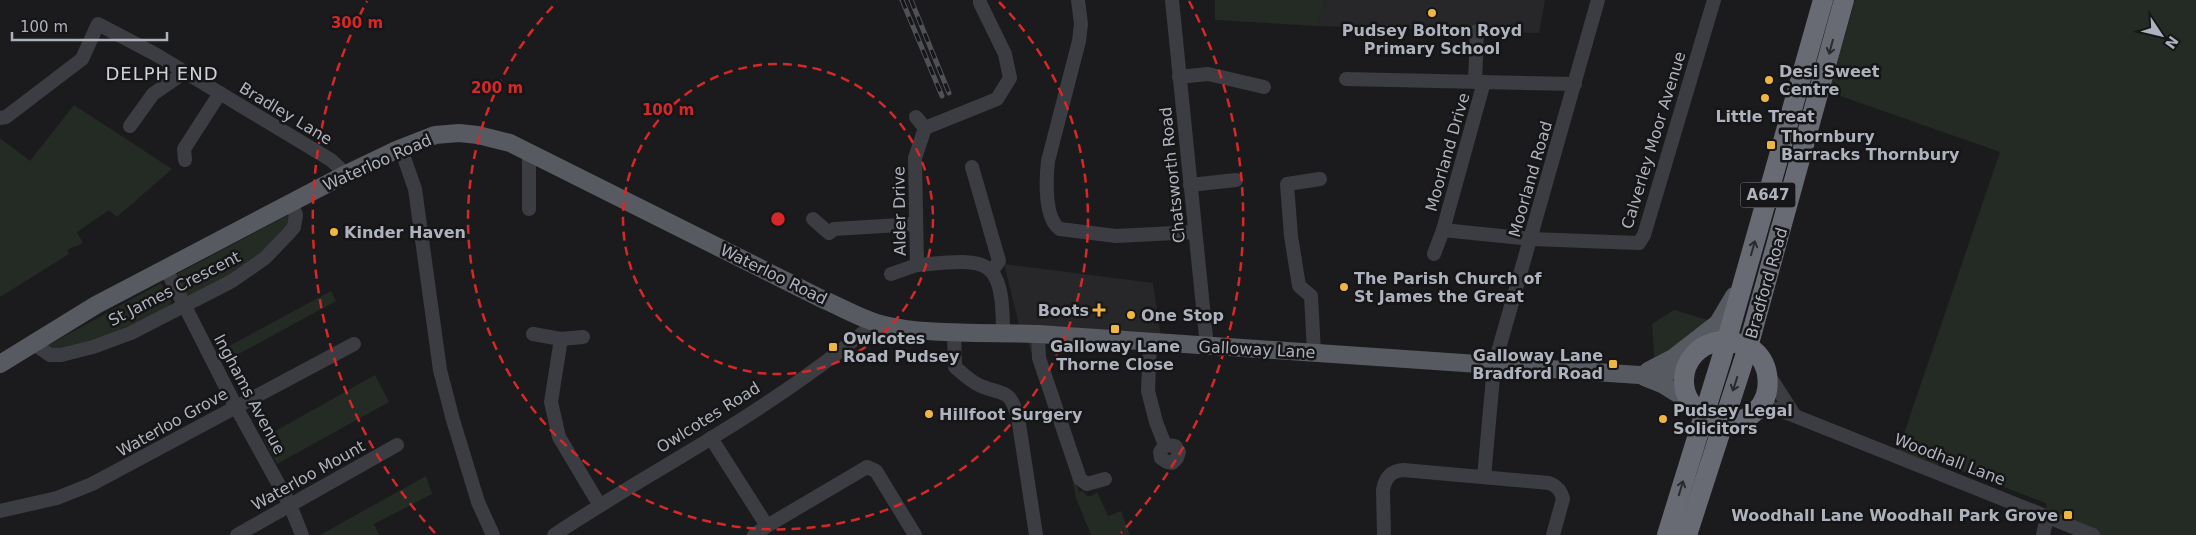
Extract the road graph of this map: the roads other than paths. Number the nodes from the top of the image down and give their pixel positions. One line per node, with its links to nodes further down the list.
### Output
1 (980, 0): 29 (street, Alder Drive)
2 (1078, 0): 31 (street)
3 (1172, 0): 10 (street, Chatsworth Road)
4 (1598, 0): 13 (street, Moorland Road)
5 (1714, 0): 32 (street, Calverley Moor Avenue)
6 (1823, 0): 38 (highway, Bradford Road / A647, one-way to 6)
7 (1844, 0): 52 (highway, Bradford Road / A647, one-way to 52)
8 (1478, 31): 12 (street, Moorland Drive)
9 (185, 72): 15 (street, Bradley Lane); 16 (street, Bradley Lane); 17 (street)
10 (1179, 77): 14 (street); 25 (street, Chatsworth Road)
11 (1346, 79): 12 (street)
12 (1480, 82): 13 (street); 30 (street, Moorland Drive)
13 (1574, 84): 32 (street, Moorland Road)
14 (1264, 87)
15 (220, 93): 20 (street); 22 (street, Bradley Lane)
16 (0, 118)
17 (130, 126)
18 (401, 149): 19 (main road, Waterloo Road); 22 (main road, Waterloo Road); 77 (street)
19 (529, 152): 27 (street); 40 (main road, Waterloo Road)
20 (185, 160)
21 (972, 167): 36 (street)
22 (346, 174): 26 (main road, Waterloo Road)
23 (1320, 179): 53 (street)
24 (1236, 180): 25 (street)
25 (1190, 185): 31 (street, Chatsworth Road)
26 (291, 203): 35 (main road, Waterloo Road); 39 (street, St James Crescent)
27 (529, 209)
28 (812, 219): 29 (street)
29 (916, 224): 34 (street, Alder Drive)
30 (1443, 230): 32 (street, Moorland Drive); 33 (street, Moorland Drive)
31 (1195, 232): 51 (street, Chatsworth Road)
32 (1531, 239): 55 (street, Moorland Road)
33 (1434, 254)
34 (917, 265): 36 (street, Alder Drive); 37 (street, Alder Drive)
35 (166, 269): 39 (street, Inghams Avenue); 49 (main road, Waterloo Road)
36 (992, 271): 42 (street)
37 (891, 274)
38 (1745, 275): 48 (highway, Bradford Road / A647); 58 (main road)
39 (183, 305): 49 (street, St James Crescent); 60 (street, Inghams Avenue)
40 (876, 322): 41 (main road, Galloway Lane); 65 (street, Owlcotes Road)
41 (954, 332): 42 (main road, Galloway Lane); 81 (street)
42 (1003, 332): 44 (main road, Galloway Lane)
43 (533, 334): 46 (street)
44 (1038, 334): 47 (main road, Galloway Lane); 69 (street)
45 (583, 337): 46 (street)
46 (561, 339): 70 (street)
47 (1150, 342): 51 (main road, Galloway Lane); 67 (street)
48 (1726, 342): 52 (highway); 56 (highway); 62 (highway, Bradford Road / A647)
49 (34, 344): 54 (main road, Waterloo Road)
50 (354, 344): 60 (street, Waterloo Grove)
51 (1207, 347): 53 (main road, Galloway Lane)
52 (1748, 347): 57 (highway); 64 (highway, Bradford Road / A647, one-way to 64)
53 (1314, 352): 55 (main road, Galloway Lane)
54 (0, 364)
55 (1494, 366): 58 (main road, Galloway Lane); 68 (street, Moorland Road)
56 (1687, 366): 58 (main road, Galloway Lane); 59 (highway)
57 (1766, 371): 61 (highway); 63 (street)
58 (1639, 376): 59 (main road, Galloway Lane)
59 (1688, 400): 62 (highway)
60 (236, 407): 71 (street, Inghams Avenue); 72 (street, Waterloo Grove)
61 (1758, 409): 63 (street, Woodhall Lane); 64 (highway)
62 (1704, 416): 64 (highway); 84 (highway, Bradford Road / A647, one-way to 62)
63 (1795, 416): 73 (street, Woodhall Lane)
64 (1723, 422): 85 (highway, Bradford Road / A647)
65 (711, 438): 70 (street, Owlcotes Road); 74 (street)
66 (397, 445): 71 (street, Waterloo Mount)
67 (1165, 445)
68 (1484, 477): 82 (street); 83 (street)
69 (1105, 479)
70 (599, 504): 78 (street, Owlcotes Road)
71 (290, 506): 75 (street, Waterloo Mount); 76 (street, Inghams Avenue)
72 (0, 511)
73 (2047, 516): 86 (street); 87 (street, Woodhall Lane)
74 (767, 526): 79 (street); 80 (street)
75 (237, 535)
76 (302, 535)
77 (493, 535)
78 (554, 535)
79 (754, 535)
80 (916, 535)
81 (1036, 535)
82 (1384, 535)
83 (1553, 535)
84 (1667, 535)
85 (1687, 535)
86 (2043, 535)
87 (2093, 535)

